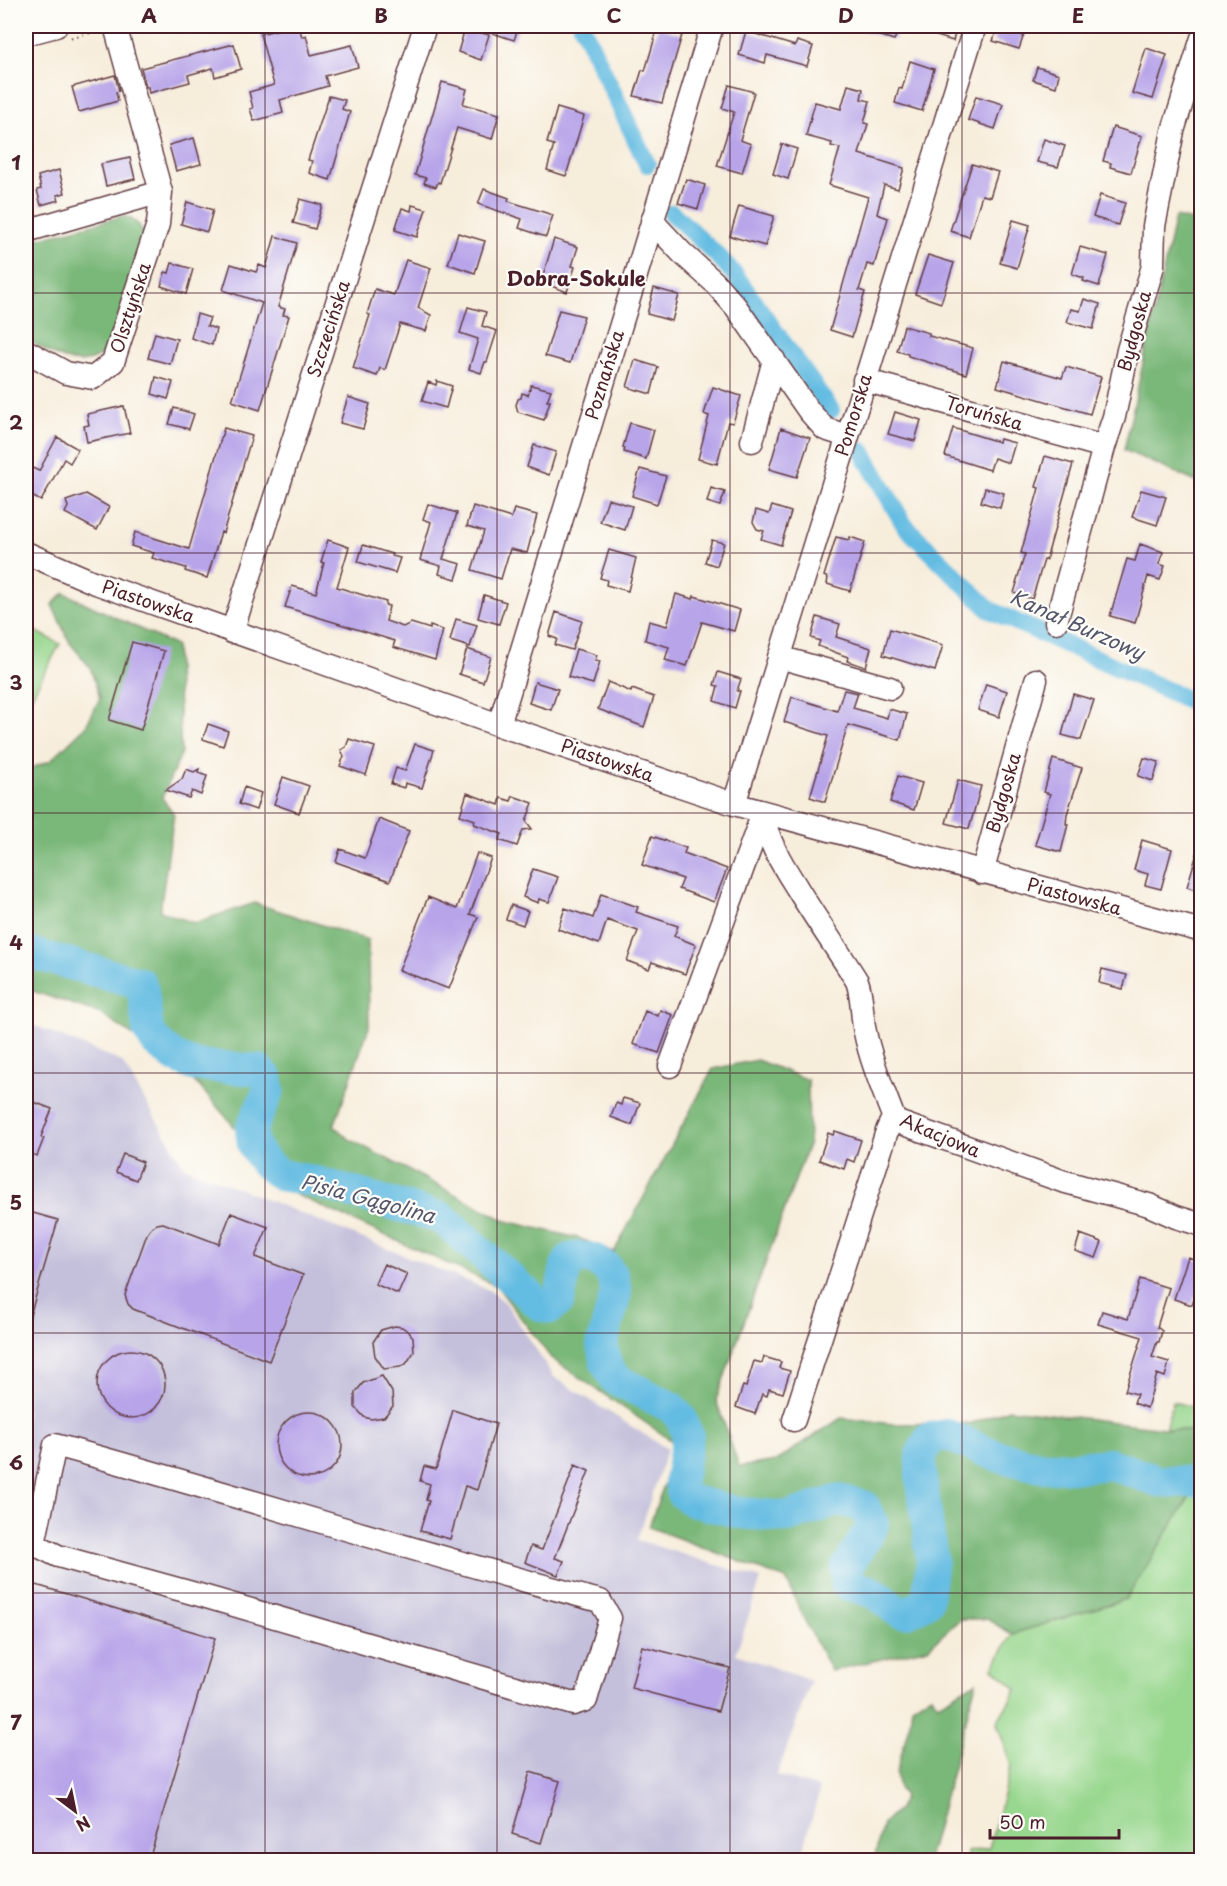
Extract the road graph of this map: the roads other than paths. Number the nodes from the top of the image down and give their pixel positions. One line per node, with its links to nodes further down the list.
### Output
1 (56, 26): 6 (street)
2 (116, 26): 8 (street, Olsztyńska)
3 (425, 26): 19 (street, Szczecińska)
4 (712, 26): 9 (street, Poznańska)
5 (975, 26): 13 (street, Pomorska)
6 (26, 34)
7 (1202, 38): 16 (street, Bydgoska)
8 (161, 192): 10 (street); 11 (street, Olsztyńska)
9 (652, 221): 12 (street); 23 (street, Poznańska)
10 (26, 231)
11 (26, 351)
12 (774, 360): 14 (street); 15 (street)
13 (864, 380): 14 (street, Pomorska); 16 (street, Toruńska)
14 (847, 436): 20 (street, Pomorska)
15 (752, 441)
16 (1104, 447): 18 (street, Bydgoska)
17 (26, 553): 19 (street, Piastowska)
18 (1056, 622)
19 (232, 632): 23 (street, Piastowska)
20 (779, 657): 22 (street); 24 (street, Pomorska)
21 (1036, 680): 26 (street, Bydgoska)
22 (890, 688)
23 (499, 725): 24 (street, Piastowska)
24 (734, 804): 25 (street, Piastowska)
25 (763, 813): 26 (street, Piastowska); 28 (street); 29 (street, Akacjowa)
26 (982, 873): 27 (street, Piastowska)
27 (1202, 931)
28 (670, 1066)
29 (895, 1121): 30 (street, Akacjowa); 31 (street)
30 (1202, 1225)
31 (794, 1420)
32 (30, 1543): 32 (street)

